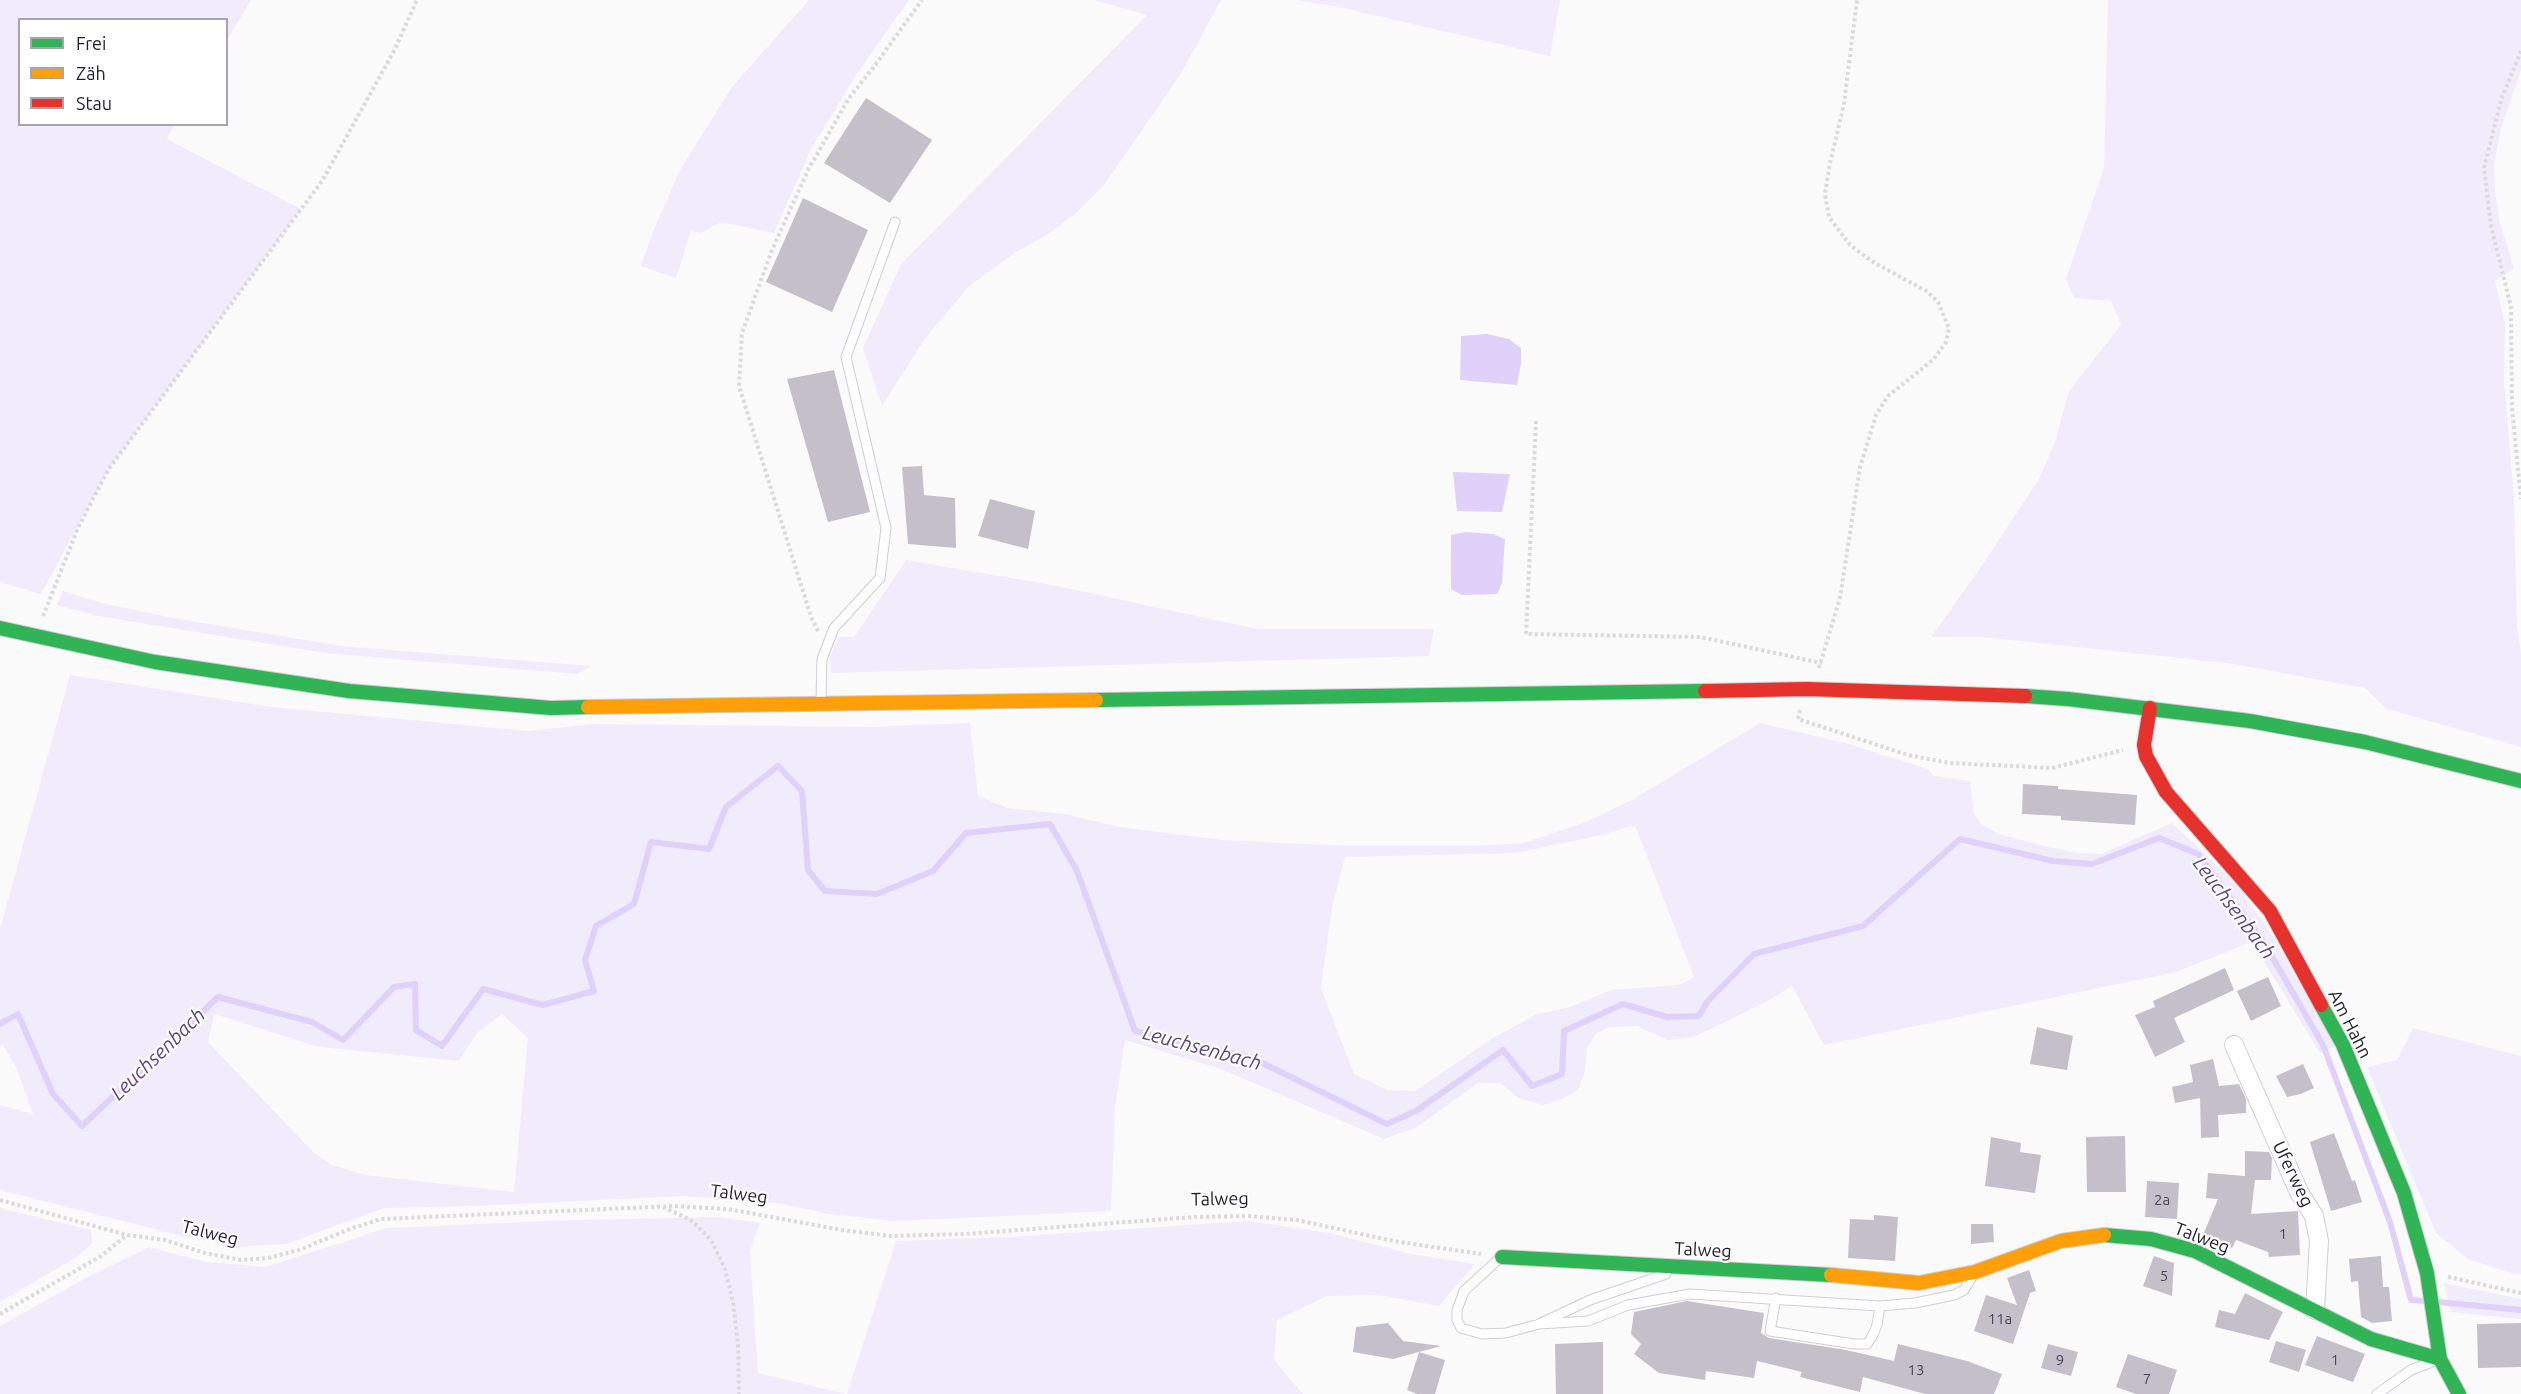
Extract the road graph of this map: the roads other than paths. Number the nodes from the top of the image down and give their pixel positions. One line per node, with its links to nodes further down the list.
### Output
1 (895, 222): 3 (lane)
2 (0, 628): 3 (main road)
3 (821, 703): 4 (main road)
4 (2150, 708): 5 (main road); 14 (main road, Am Hahn)
5 (2521, 781)
6 (2234, 1045): 12 (street, Uferweg)
7 (1502, 1257): 8 (main road, Talweg); 13 (lane)
8 (1683, 1267): 9 (main road, Talweg); 13 (lane)
9 (1975, 1272): 11 (lane); 12 (main road, Talweg)
10 (1776, 1298): 11 (lane); 11 (lane); 13 (lane)
11 (1880, 1305)
12 (2314, 1310): 14 (main road, Talweg)
13 (1539, 1324)
14 (2440, 1359): 15 (lane); 16 (main road, Am Hahn)
15 (2377, 1394)
16 (2459, 1394)

